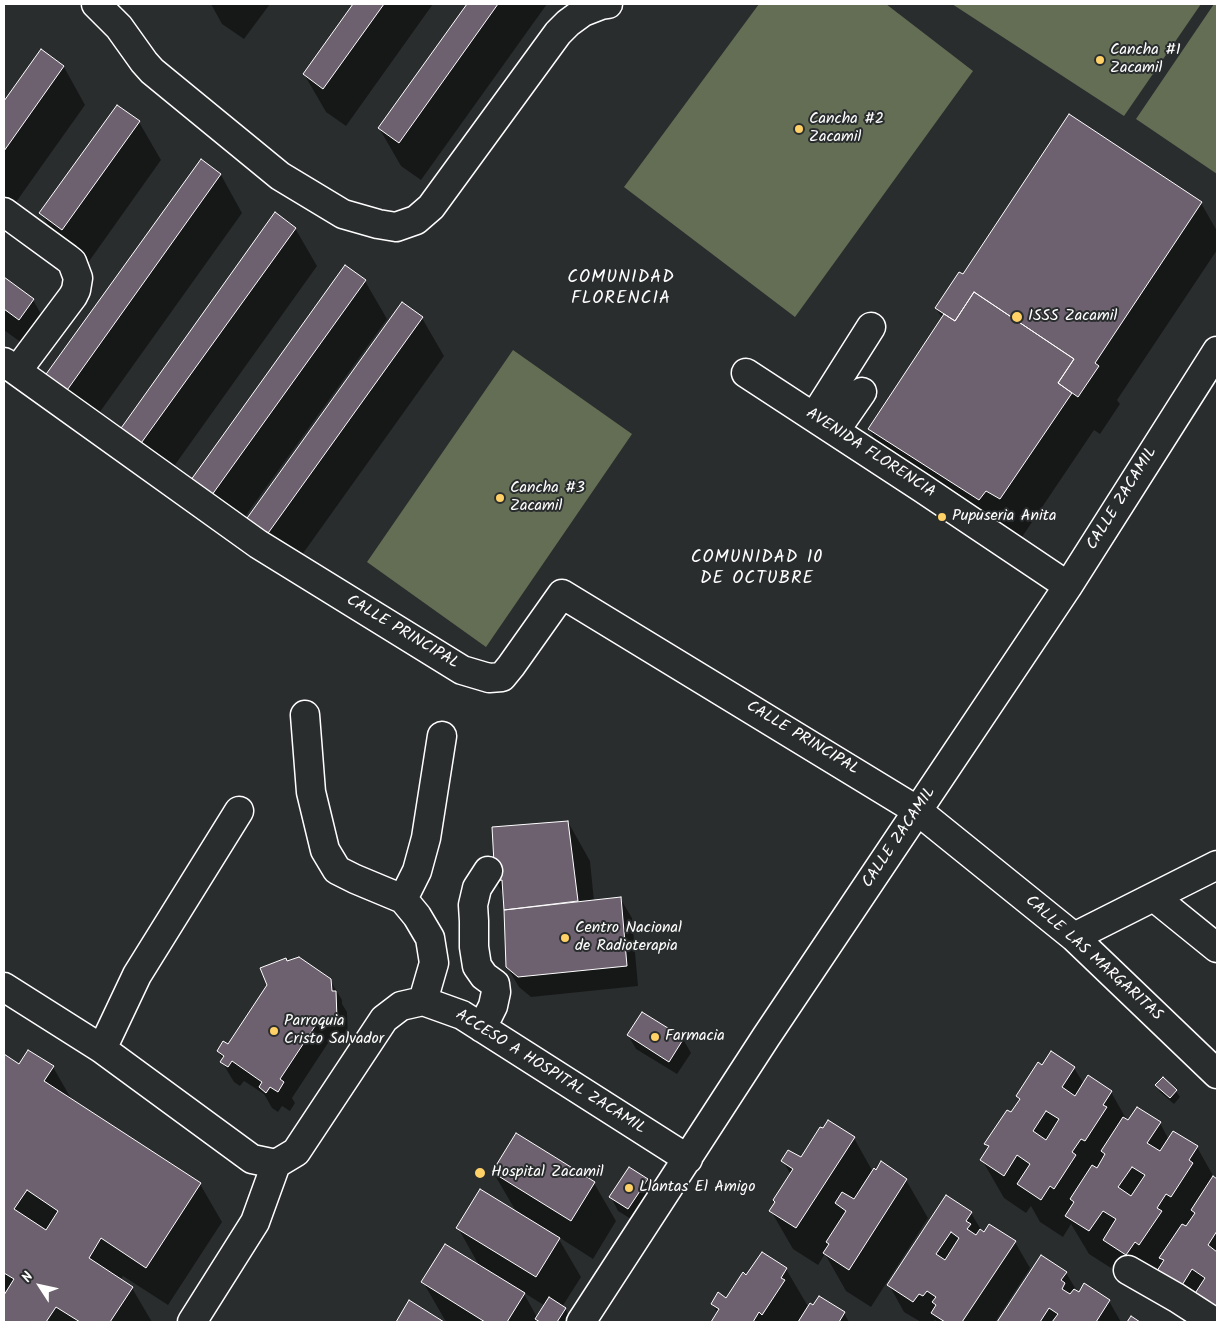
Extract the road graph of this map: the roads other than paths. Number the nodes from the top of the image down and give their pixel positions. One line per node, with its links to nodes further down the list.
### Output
1 (96, 4): 2 (street)
2 (608, 4)
3 (4, 212): 6 (street)
4 (871, 327): 9 (street)
5 (1217, 351): 10 (street, CALLE ZACAMIL)
6 (10, 367): 14 (street, CALLE PRINCIPAL)
7 (746, 373): 9 (street, AVENIDA FLORENCIA)
8 (862, 392): 9 (street)
9 (824, 424): 10 (street, AVENIDA FLORENCIA)
10 (1068, 586): 14 (street, CALLE ZACAMIL)
11 (305, 715): 18 (street)
12 (442, 736): 18 (street)
13 (239, 811): 24 (street)
14 (918, 811): 19 (street, CALLE LAS MARGARITAS); 26 (street, CALLE ZACAMIL)
15 (1217, 865): 17 (street)
16 (488, 871): 23 (street)
17 (1154, 897): 19 (street); 20 (street)
18 (403, 899): 22 (street)
19 (1074, 937): 25 (street, CALLE LAS MARGARITAS)
20 (1217, 948)
21 (4, 986): 24 (street)
22 (423, 1001): 23 (street, ACCESO A HOSPITAL ZACAMIL); 27 (street)
23 (482, 1028): 26 (street, ACCESO A HOSPITAL ZACAMIL)
24 (102, 1049): 27 (street)
25 (1217, 1074)
26 (688, 1159): 30 (street, CALLE ZACAMIL)
27 (276, 1164): 29 (street)
28 (1128, 1270): 31 (street)
29 (192, 1322)
30 (581, 1322)
31 (1214, 1322)

